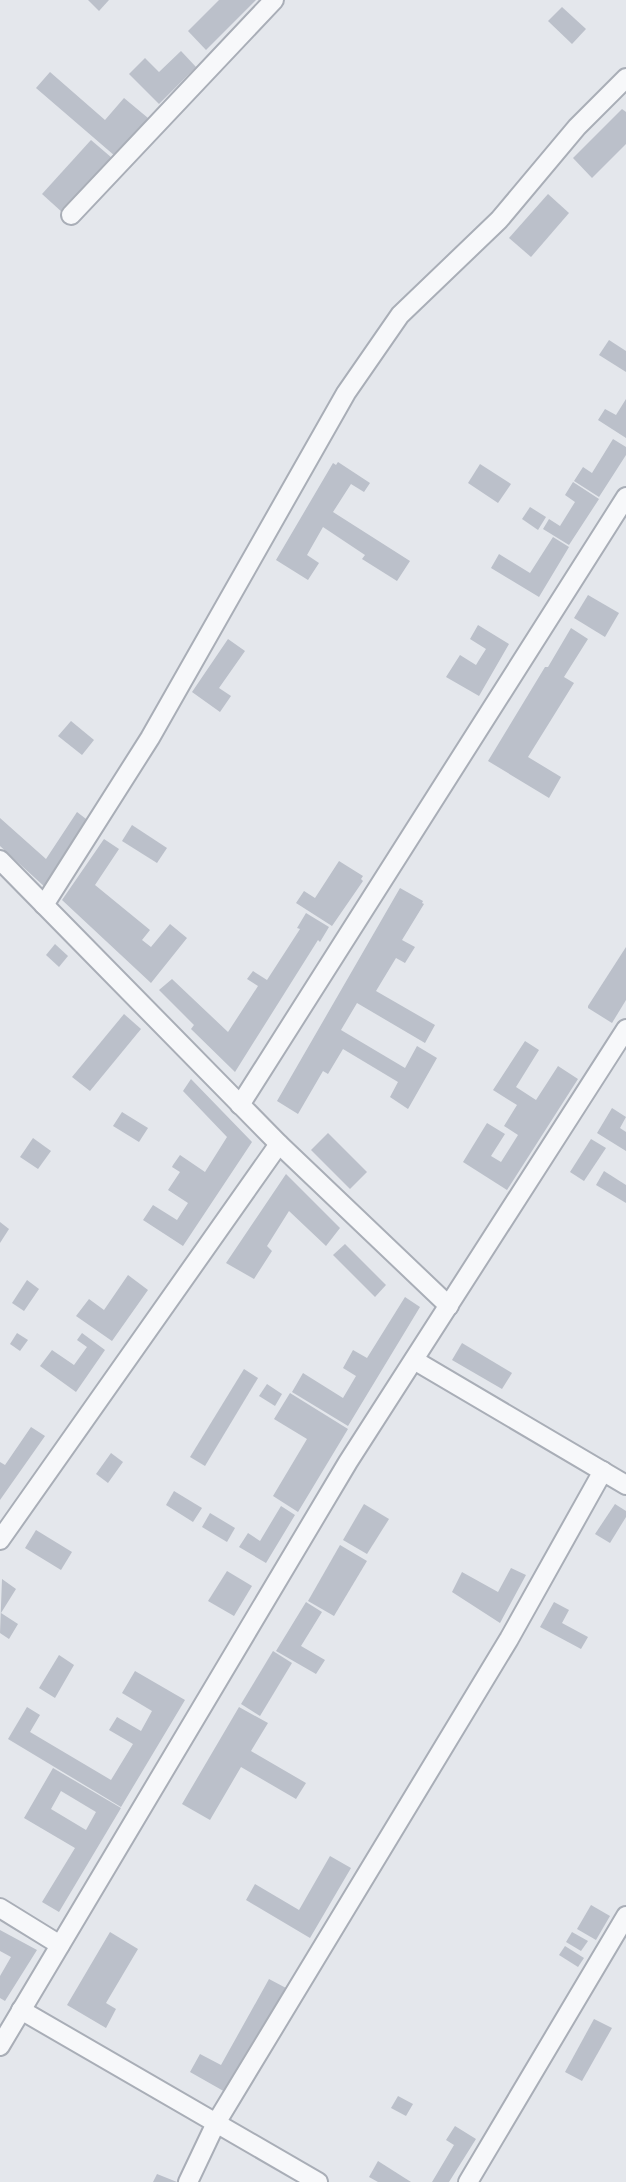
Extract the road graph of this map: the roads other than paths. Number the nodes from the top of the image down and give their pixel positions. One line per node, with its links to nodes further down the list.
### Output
1 (274, 0): 3 (street)
2 (626, 78): 6 (street)
3 (71, 215)
4 (626, 497): 8 (street)
5 (0, 860): 6 (street)
6 (44, 905): 8 (street)
7 (626, 1029): 10 (street)
8 (240, 1105): 9 (street)
9 (279, 1144): 10 (street); 14 (street)
10 (449, 1306): 11 (street)
11 (414, 1360): 12 (street); 17 (street)
12 (603, 1471): 13 (street); 20 (street)
13 (626, 1485)
14 (0, 1540)
15 (0, 1908): 17 (street)
16 (626, 1916): 23 (street)
17 (60, 1945): 18 (street)
18 (21, 2010): 19 (street); 20 (street)
19 (0, 2046)
20 (216, 2123): 21 (street); 22 (street)
21 (188, 2182)
22 (318, 2182)
23 (468, 2182)

